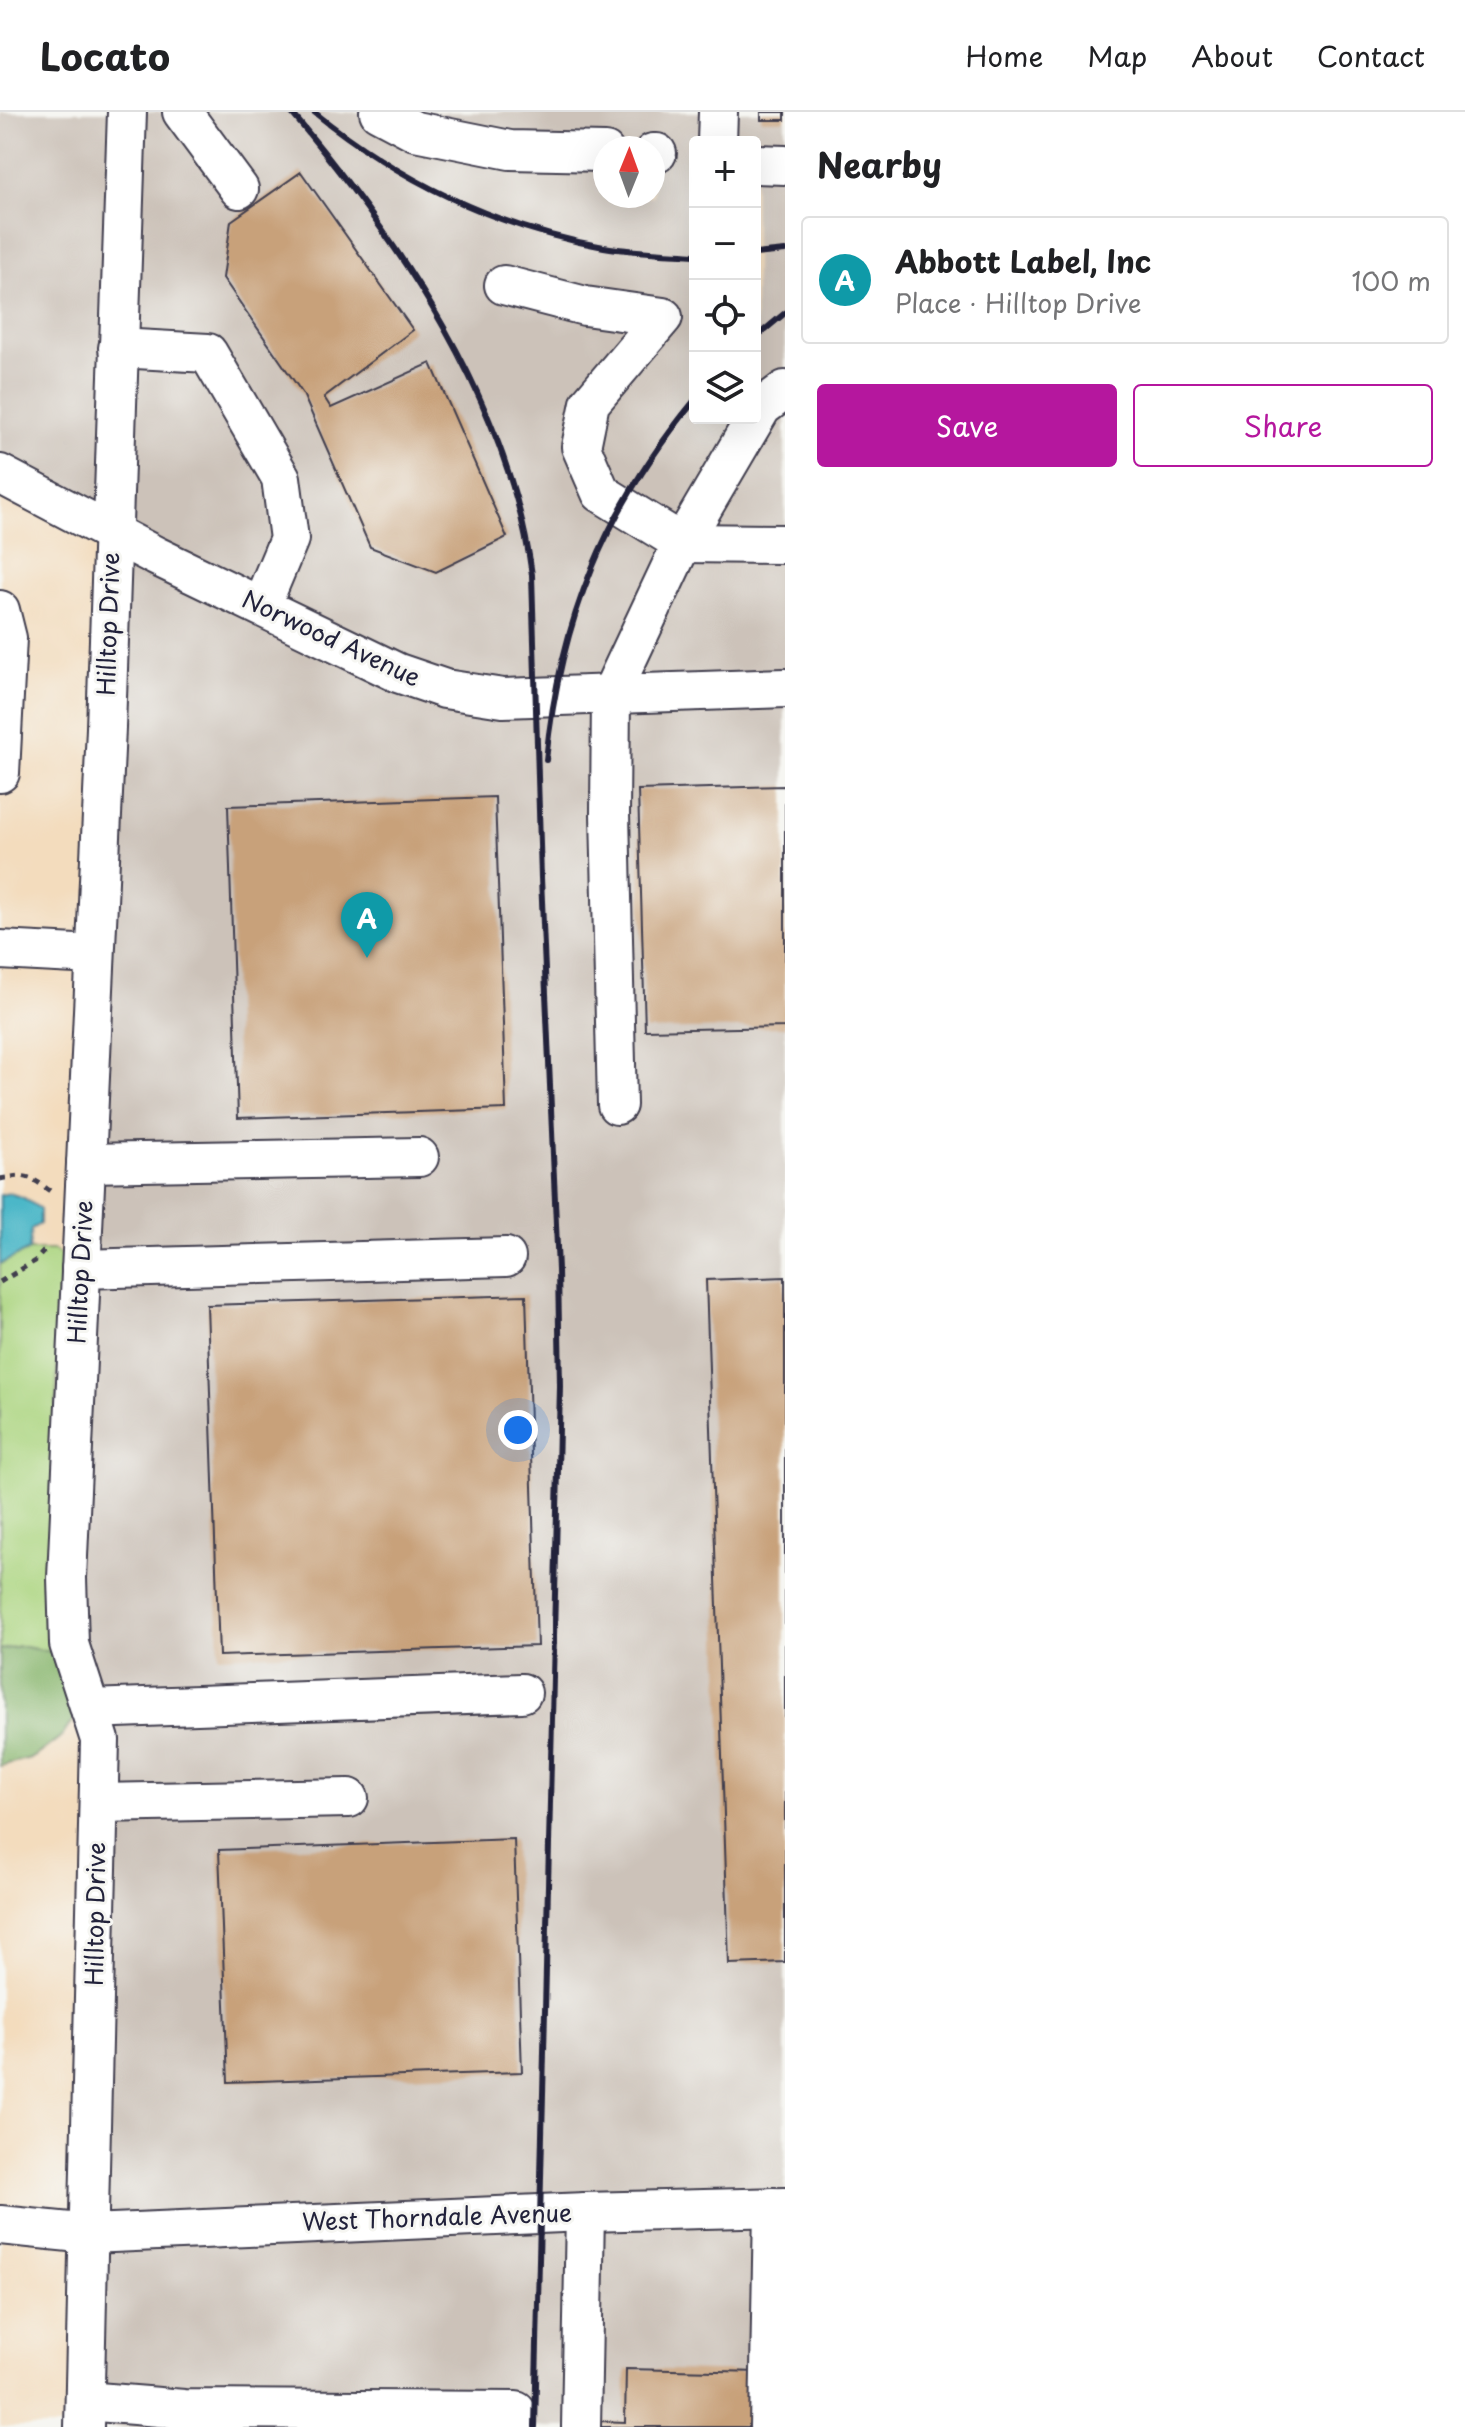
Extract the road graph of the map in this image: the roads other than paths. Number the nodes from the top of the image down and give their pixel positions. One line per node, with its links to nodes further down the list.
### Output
1 (127, 112): 11 (street, Hilltop Drive)
2 (182, 112): 9 (street)
3 (379, 112): 6 (street)
4 (718, 112): 5 (street)
5 (717, 136)
6 (593, 152)
7 (761, 164): 8 (street)
8 (785, 165)
9 (239, 189)
10 (504, 285): 15 (street)
11 (118, 348): 14 (street, Hilltop Drive); 17 (street)
12 (785, 390): 15 (street)
13 (0, 474): 14 (street, Norwood Avenue)
14 (111, 534): 17 (street, Norwood Avenue); 23 (street, Hilltop Drive)
15 (682, 543): 16 (street); 20 (street)
16 (785, 544)
17 (261, 606): 20 (street, Norwood Avenue)
18 (0, 610): 21 (street)
19 (785, 688): 20 (street, Norwood Avenue)
20 (611, 694): 24 (street)
21 (0, 773)
22 (0, 950): 23 (street)
23 (95, 955): 26 (street, Hilltop Drive)
24 (617, 1105)
25 (419, 1157): 26 (street)
26 (86, 1163): 28 (street, Hilltop Drive)
27 (506, 1257): 28 (street)
28 (81, 1269): 30 (street, Hilltop Drive)
29 (522, 1693): 30 (street)
30 (90, 1709): 32 (street, Hilltop Drive)
31 (349, 1798): 32 (street)
32 (99, 1803): 36 (street, Hilltop Drive)
33 (779, 2207): 34 (street, West Thorndale Avenue); 40 (street)
34 (585, 2212): 36 (street, West Thorndale Avenue); 39 (street)
35 (0, 2225): 36 (street, West Thorndale Avenue)
36 (90, 2234): 37 (street, Hilltop Drive)
37 (84, 2414): 38 (street)
38 (516, 2427)
39 (581, 2427)
40 (769, 2427)

